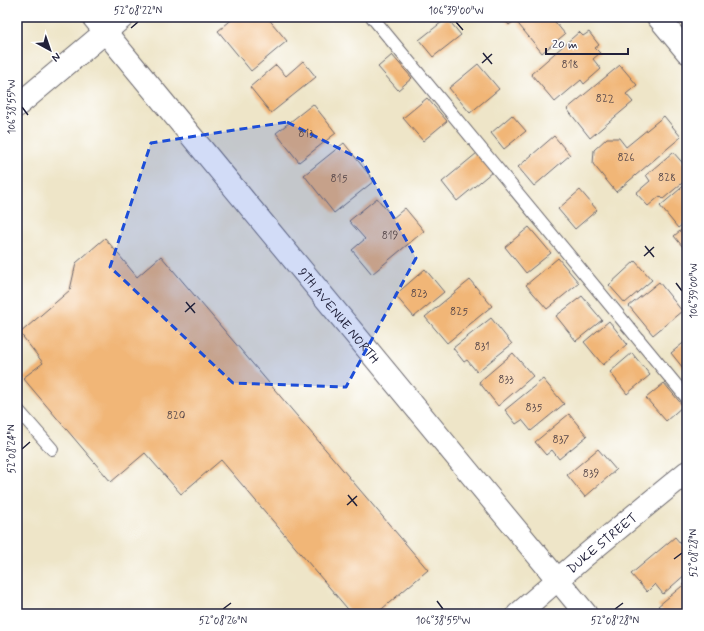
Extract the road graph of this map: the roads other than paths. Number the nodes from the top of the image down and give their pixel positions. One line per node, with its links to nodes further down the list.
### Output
1 (123, 17): 4 (street)
2 (372, 17): 7 (lane)
3 (658, 17): 5 (street)
4 (99, 24): 6 (street); 11 (street, 9TH AVENUE NORTH)
5 (687, 52)
6 (17, 106)
7 (687, 398)
8 (17, 408): 9 (lane)
9 (52, 449)
10 (687, 472): 11 (street, DUKE STREET)
11 (558, 580): 12 (street, DUKE STREET); 13 (street, 9TH AVENUE NORTH)
12 (518, 614)
13 (586, 614)

